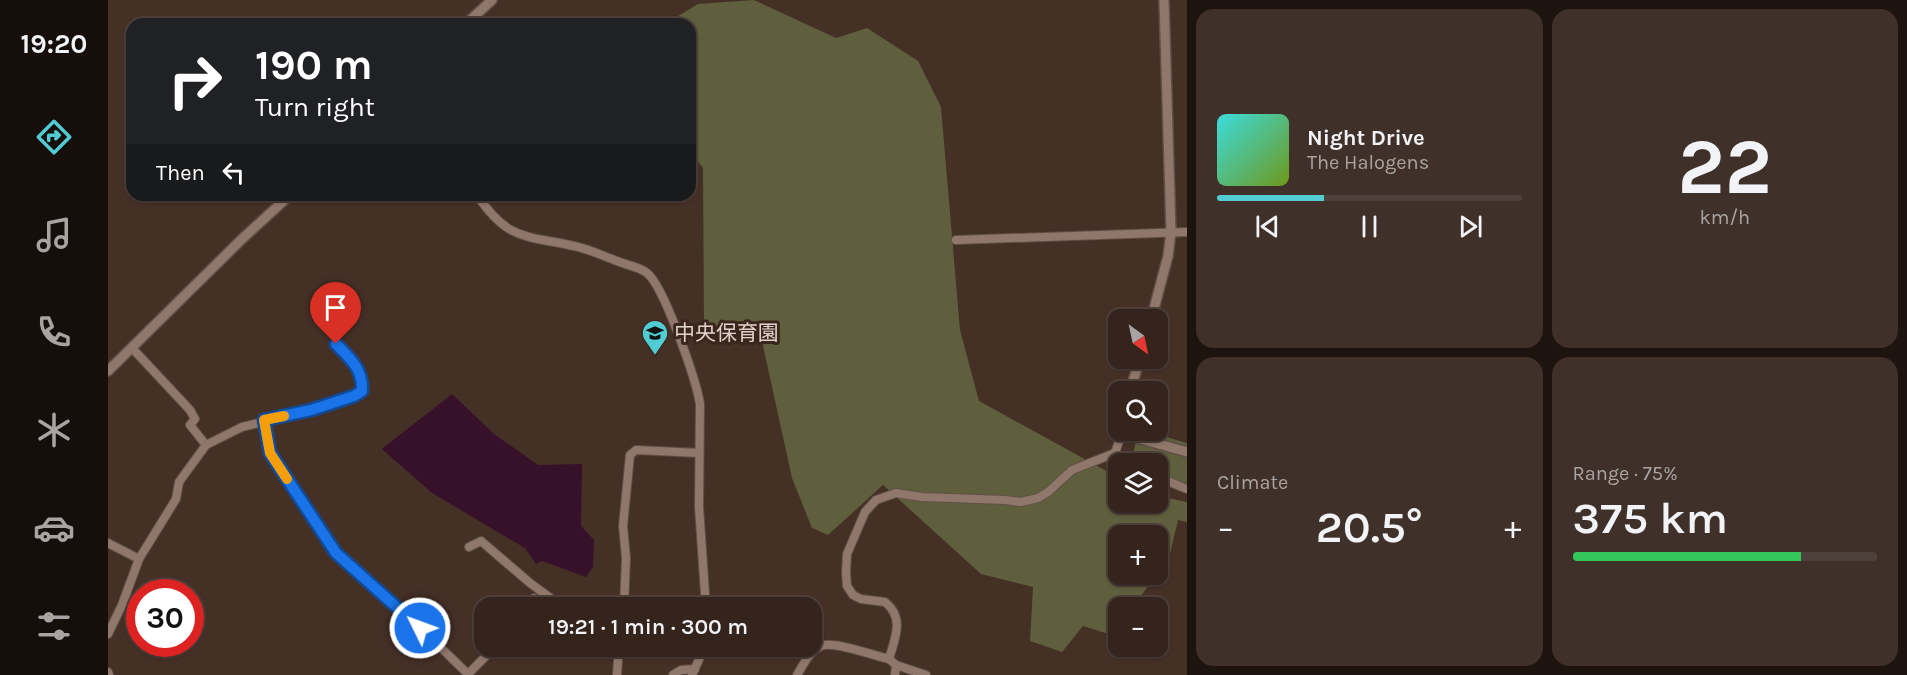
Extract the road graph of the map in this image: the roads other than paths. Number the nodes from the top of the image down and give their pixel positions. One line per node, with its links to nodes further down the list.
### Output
1 (492, 0): 3 (street)
2 (1164, 0): 6 (street)
3 (472, 18)
4 (283, 201): 11 (street)
5 (481, 201): 18 (street)
6 (1171, 232): 7 (street); 8 (street); 9 (street)
7 (1187, 232)
8 (956, 240)
9 (1154, 309)
10 (336, 344): 13 (street)
11 (132, 348): 12 (street); 16 (street)
12 (108, 371)
13 (264, 420): 16 (street); 36 (street)
14 (1119, 441): 19 (street)
15 (1148, 441): 17 (street)
16 (206, 445): 25 (street)
17 (1187, 452)
18 (699, 453): 27 (street); 28 (street)
19 (1115, 453)
20 (1108, 457): 33 (street)
21 (1168, 481): 22 (street)
22 (1187, 489)
23 (108, 543): 25 (street)
24 (469, 547): 26 (street)
25 (139, 559): 29 (street)
26 (549, 597)
27 (624, 597)
28 (705, 597)
29 (108, 634)
30 (485, 657): 36 (street)
31 (618, 657): 37 (street)
32 (700, 657): 35 (street)
33 (889, 659): 34 (street); 39 (street)
34 (896, 665): 40 (street); 41 (street)
35 (694, 672): 38 (street)
36 (468, 675)
37 (617, 675)
38 (672, 675)
39 (797, 675)
40 (895, 675)
41 (926, 675)

